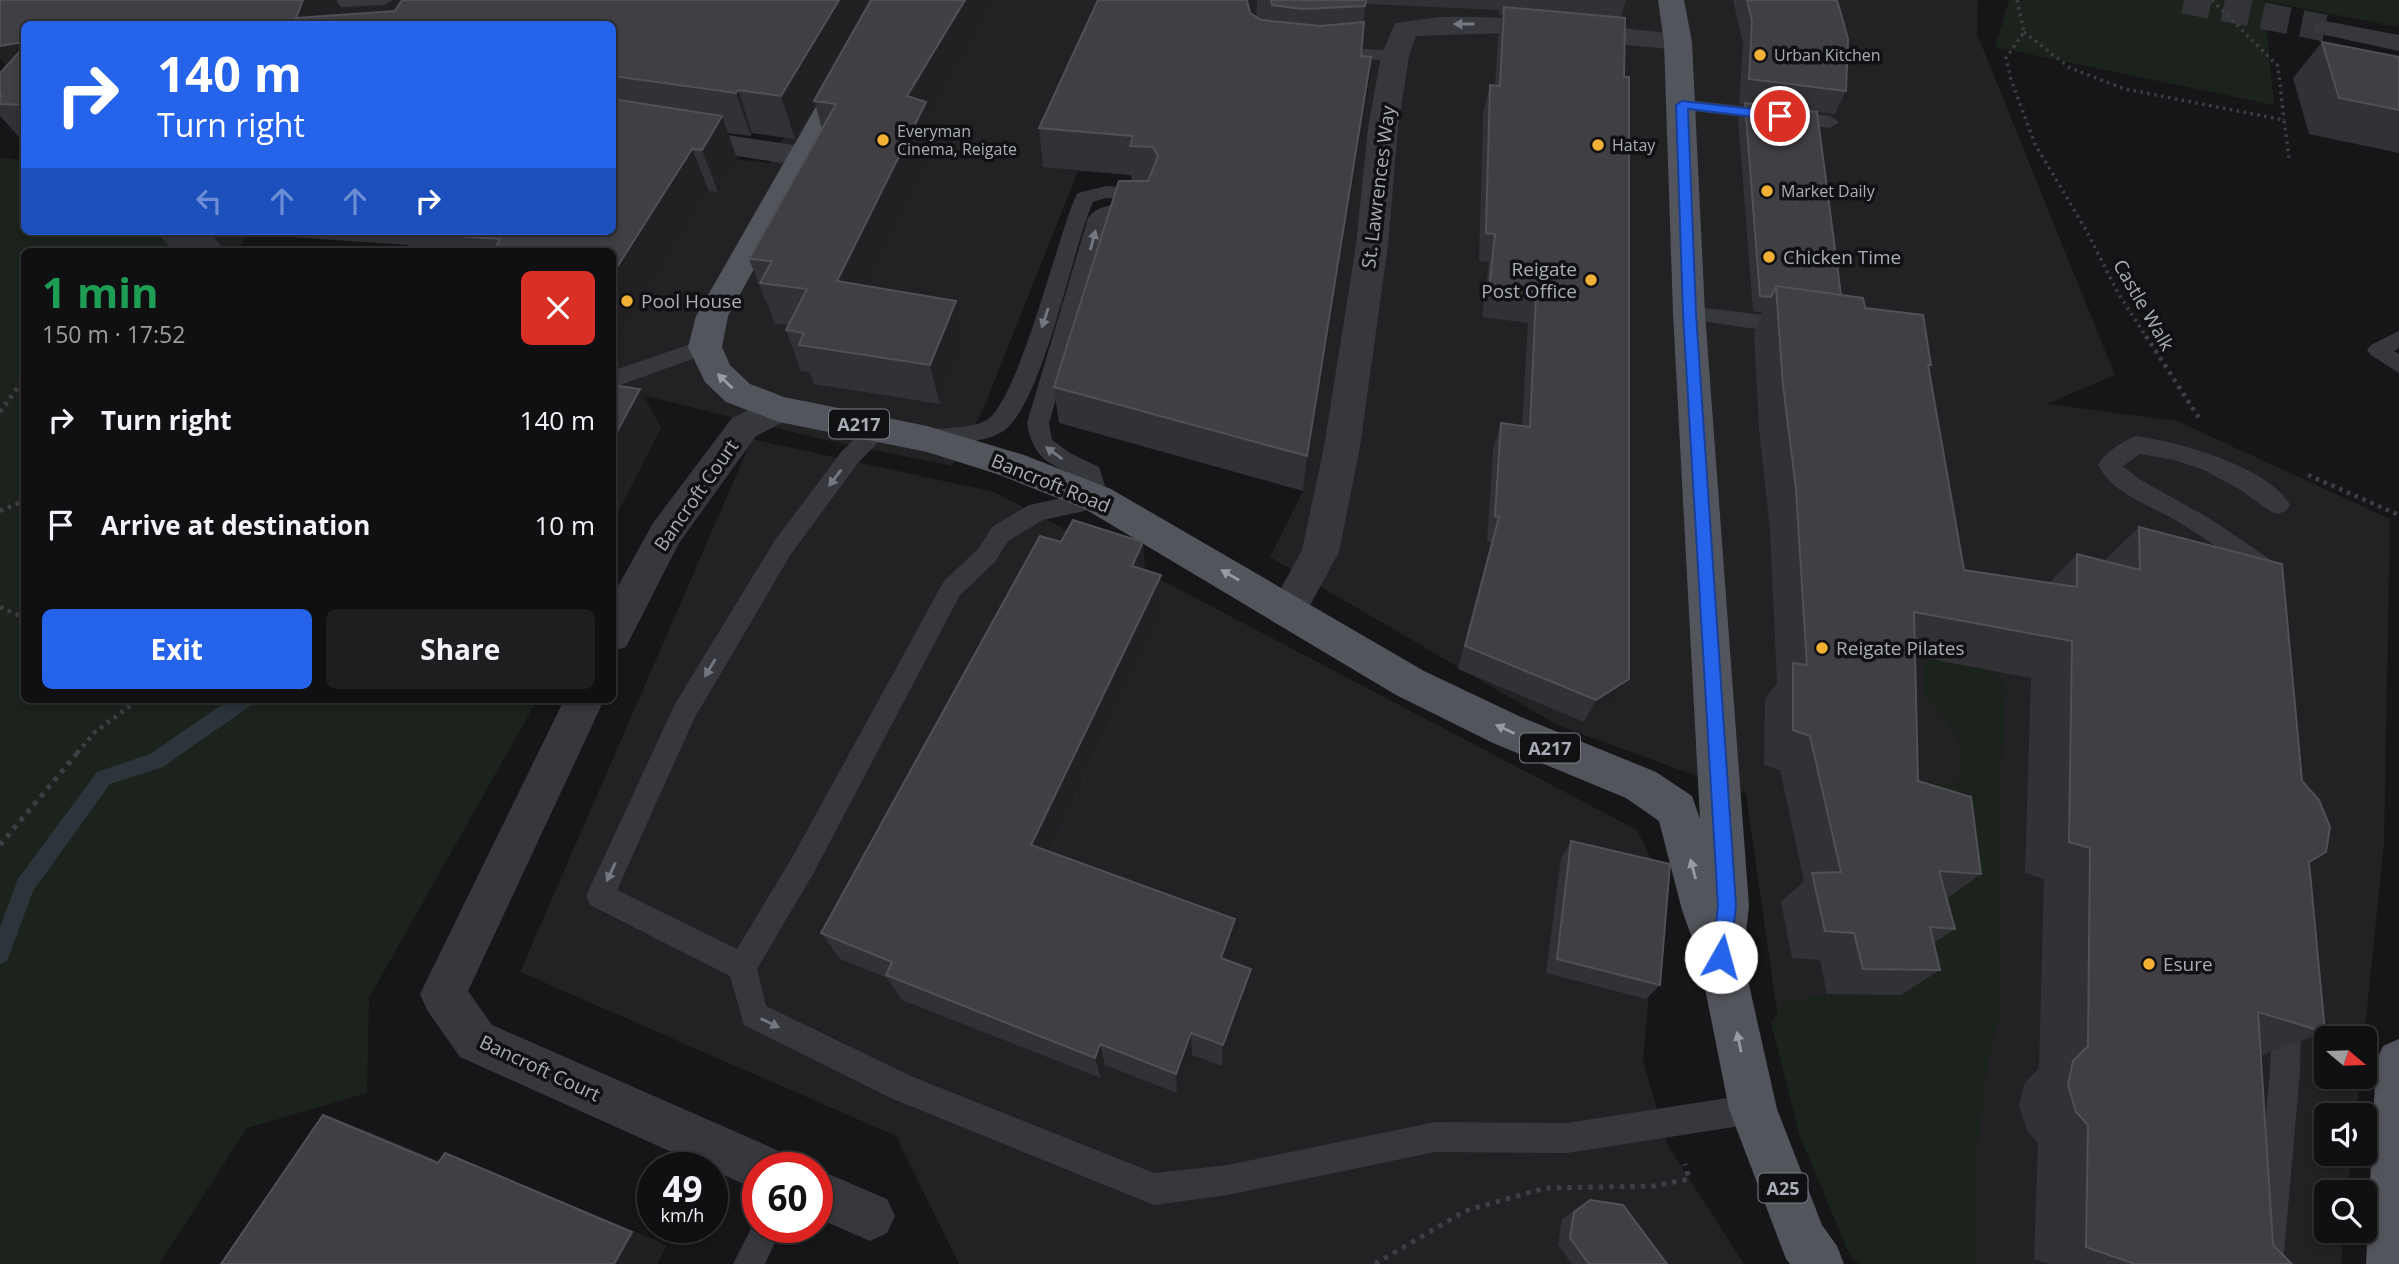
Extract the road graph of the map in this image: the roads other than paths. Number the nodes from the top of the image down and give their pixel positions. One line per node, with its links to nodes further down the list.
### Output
1 (384, 0): 4 (lane)
2 (890, 0): 13 (main road)
3 (1671, 0): 6 (main road, A25)
4 (289, 5)
5 (2325, 28): 8 (street)
6 (1678, 42): 7 (street, one-way to 7); 10 (main road, A25)
7 (1400, 43): 9 (lane); 26 (street, St. Lawrences Way)
8 (2399, 43)
9 (1304, 57)
10 (1682, 105): 11 (lane); 14 (main road, A25)
11 (1830, 122)
12 (616, 128): 13 (street)
13 (801, 156): 17 (main road)
14 (1689, 313): 15 (lane); 29 (main road, A25)
15 (1806, 328)
16 (2399, 339): 18 (lane)
17 (705, 347): 19 (lane); 20 (main road, Bancroft Road / A217, one-way to 17)
18 (2399, 365)
19 (616, 379)
20 (779, 409): 21 (main road, Bancroft Road / A217); 27 (street, Bancroft Court)
21 (881, 428): 22 (main road, Bancroft Road / A217); 30 (lane, one-way to 30)
22 (926, 439): 23 (main road, Bancroft Road / A217); 23 (lane, one-way to 22)
23 (1098, 499): 26 (main road, Bancroft Road / A217, one-way to 23); 30 (lane)
24 (2278, 505): 25 (lane)
25 (2271, 599)
26 (1289, 609): 29 (main road, Bancroft Road / A217, one-way to 26)
27 (616, 628)
28 (583, 703): 34 (street, Bancroft Court)
29 (1721, 957): 33 (main road, A25, one-way to 29)
30 (741, 967): 33 (lane, one-way to 33)
31 (2288, 994): 40 (lane)
32 (2399, 1062): 41 (main road)
33 (1753, 1109): 39 (main road, A25)
34 (742, 1159)
35 (833, 1200): 36 (street)
36 (870, 1216)
37 (758, 1243): 38 (lane)
38 (748, 1264)
39 (1819, 1264)
40 (2267, 1264)
41 (2392, 1264)

